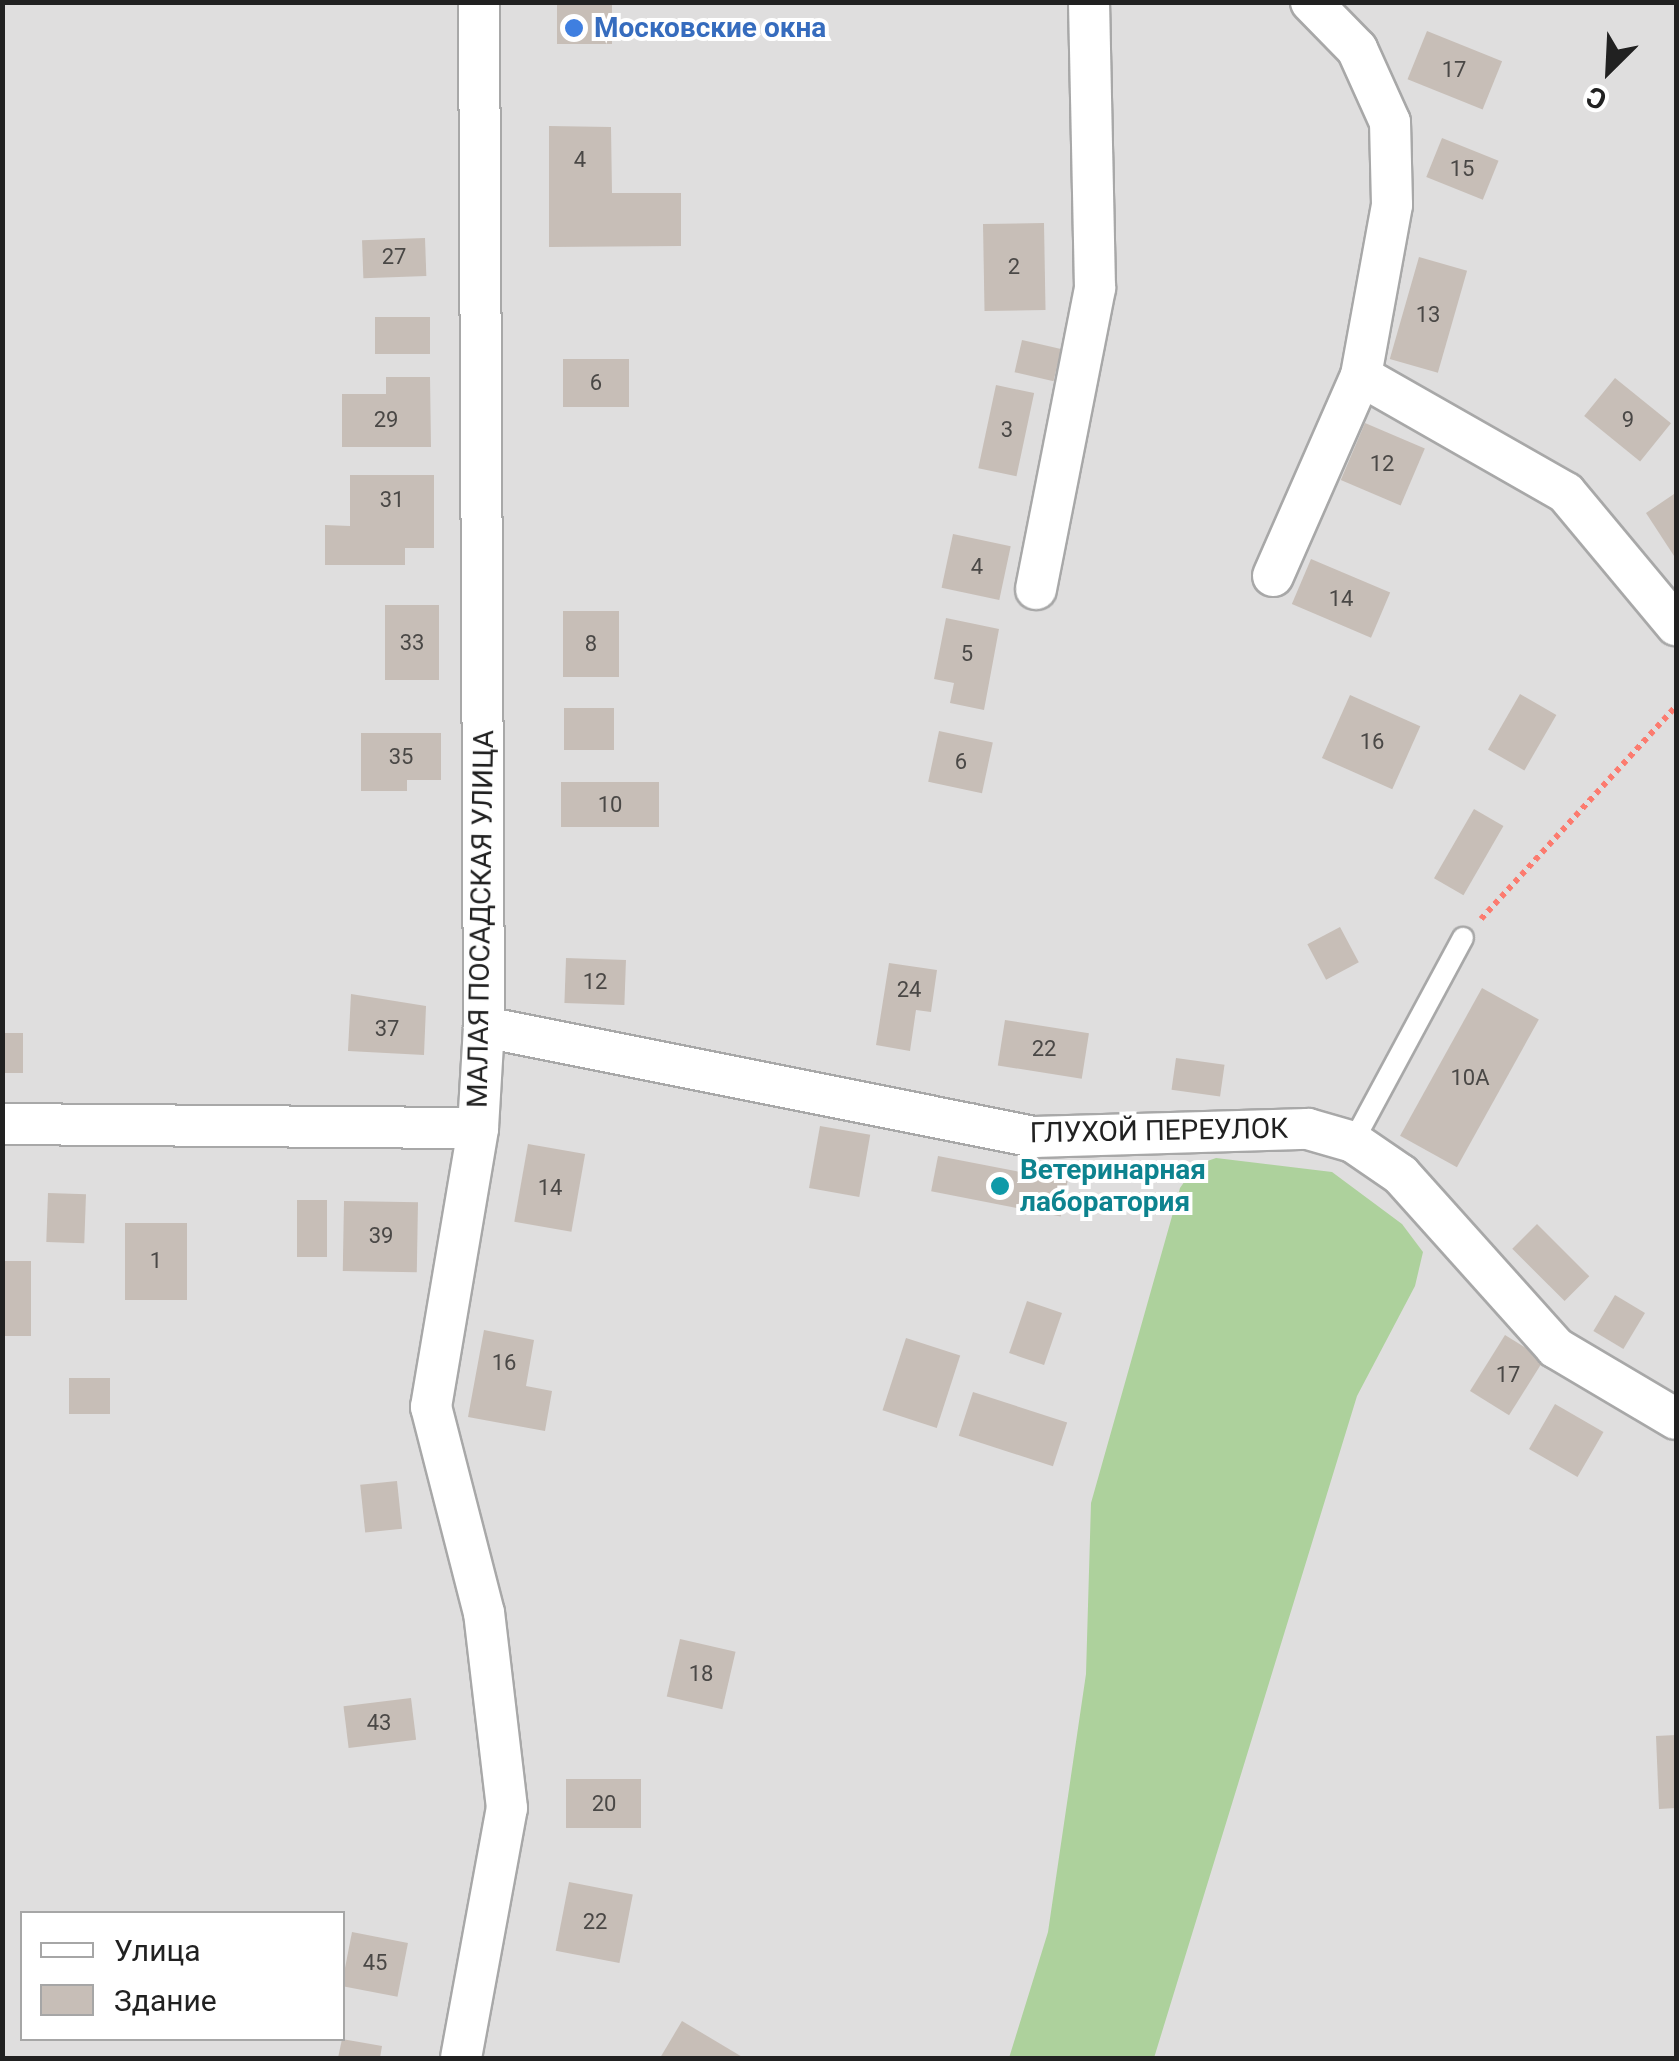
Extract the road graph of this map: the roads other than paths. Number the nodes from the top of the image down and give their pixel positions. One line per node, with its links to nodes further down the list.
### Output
1 (479, 2): 9 (street, МАЛАЯ ПОСАДСКАЯ УЛИЦА)
2 (1089, 2): 6 (street)
3 (1311, 2): 4 (street)
4 (1361, 376): 5 (street); 7 (street)
5 (1273, 576)
6 (1036, 589)
7 (1676, 625)
8 (1463, 938): 12 (lane)
9 (484, 1026): 11 (street, МАЛАЯ ПОСАДСКАЯ УЛИЦА); 12 (street, ГЛУХОЙ ПЕРЕУЛОК)
10 (2, 1124): 11 (street)
11 (478, 1128): 14 (street, МАЛАЯ ПОСАДСКАЯ УЛИЦА)
12 (1353, 1142): 13 (street, ГЛУХОЙ ПЕРЕУЛОК)
13 (1676, 1419)
14 (461, 2058)

